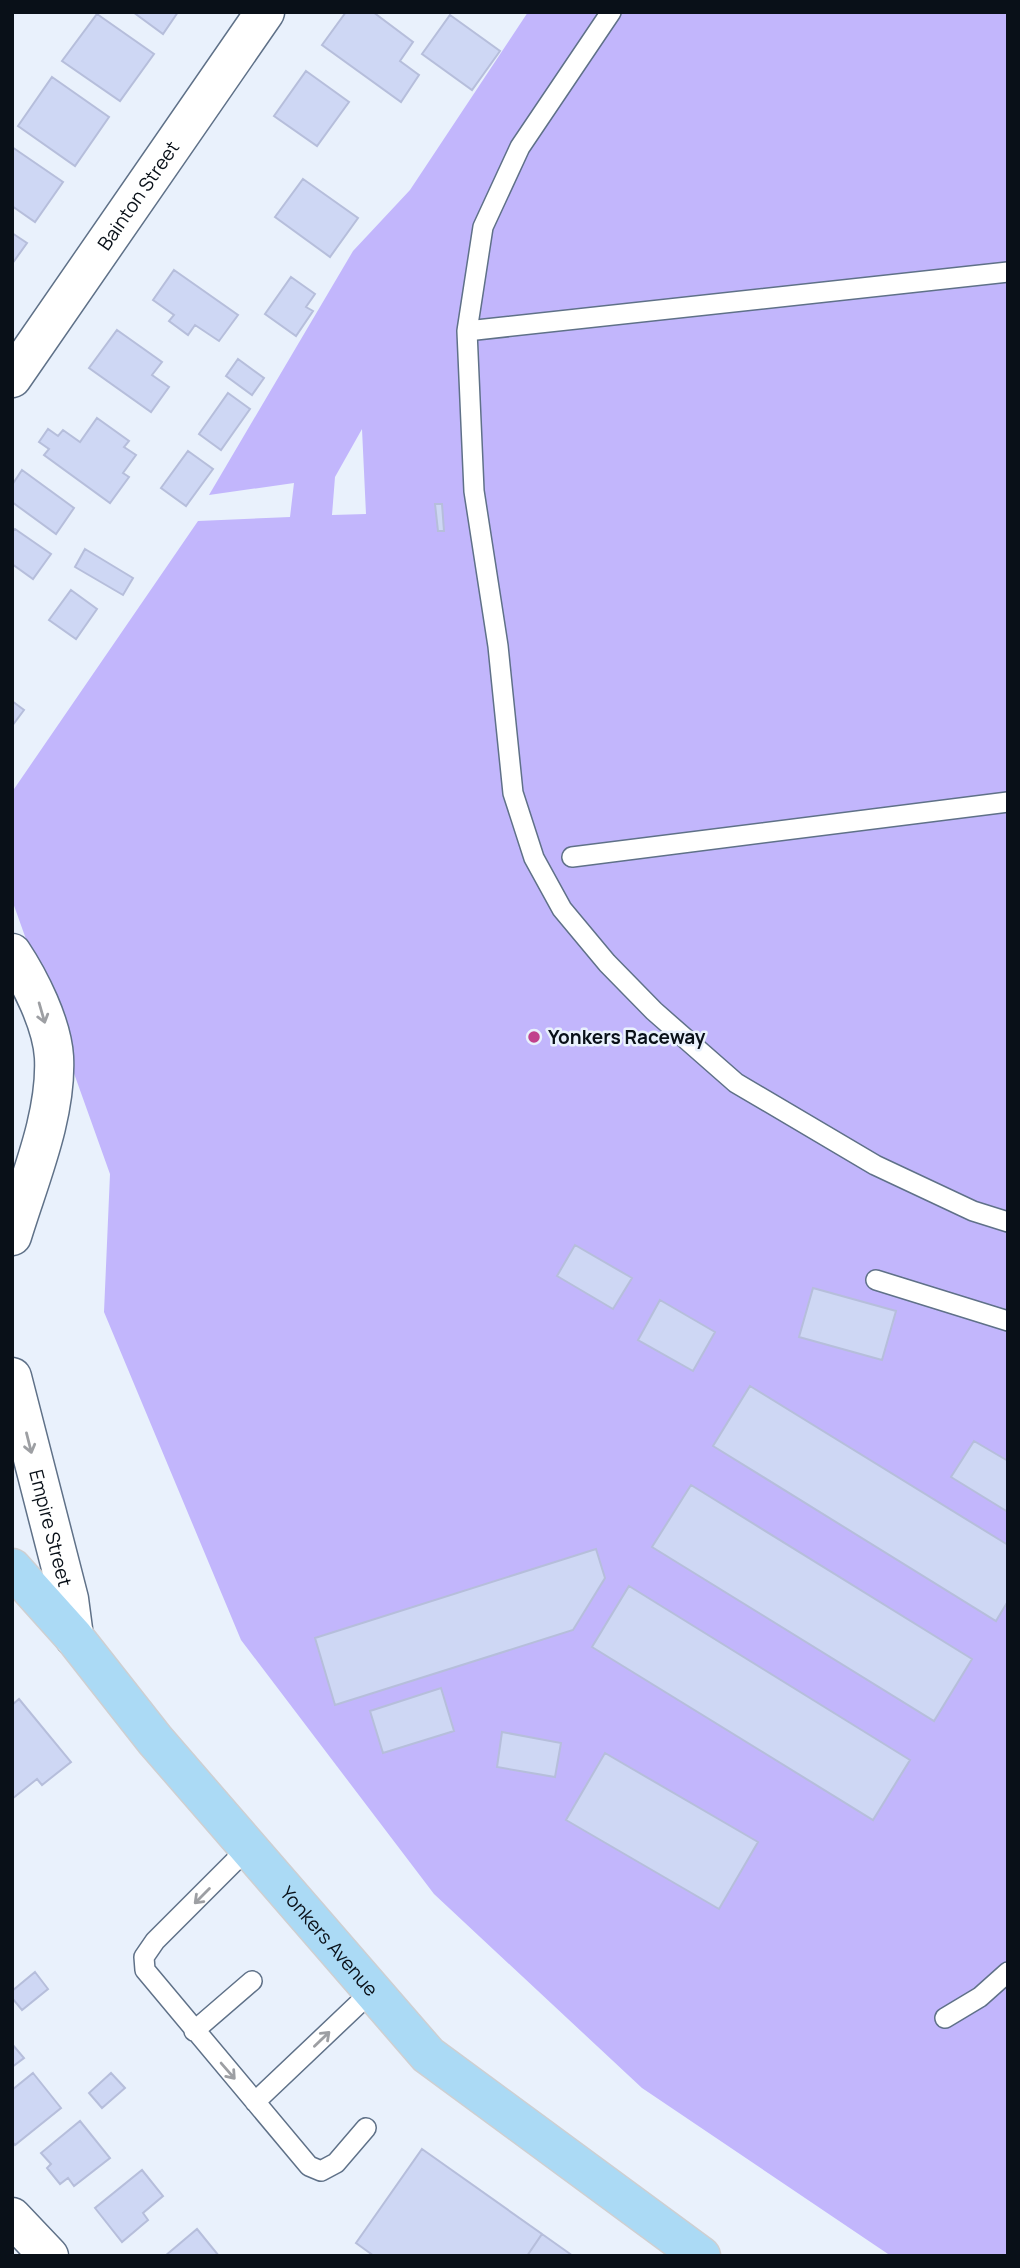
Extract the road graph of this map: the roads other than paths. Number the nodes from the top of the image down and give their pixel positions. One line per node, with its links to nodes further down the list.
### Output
1 (265, 12): 5 (street, Bainton Street)
2 (611, 12): 4 (lane)
3 (1008, 272): 4 (lane)
4 (467, 331): 9 (lane)
5 (12, 378)
6 (1008, 802): 7 (lane)
7 (572, 857)
8 (12, 953): 10 (street, one-way to 10)
9 (1008, 1222)
10 (12, 1236)
11 (876, 1280): 12 (lane)
12 (1008, 1321)
13 (12, 1377): 15 (street, Empire Street, one-way to 15)
14 (12, 1568): 15 (main road, Yonkers Avenue)
15 (74, 1637): 16 (main road, Yonkers Avenue)
16 (249, 1847): 19 (main road, Yonkers Avenue); 21 (lane, one-way to 21)
17 (1008, 1972): 20 (lane)
18 (252, 1981): 21 (lane)
19 (372, 1991): 22 (lane, one-way to 19); 26 (main road, Yonkers Avenue)
20 (945, 2018)
21 (194, 2031): 22 (lane, one-way to 22)
22 (255, 2102): 23 (lane)
23 (366, 2128)
24 (12, 2217): 25 (street)
25 (49, 2256)
26 (701, 2256)

